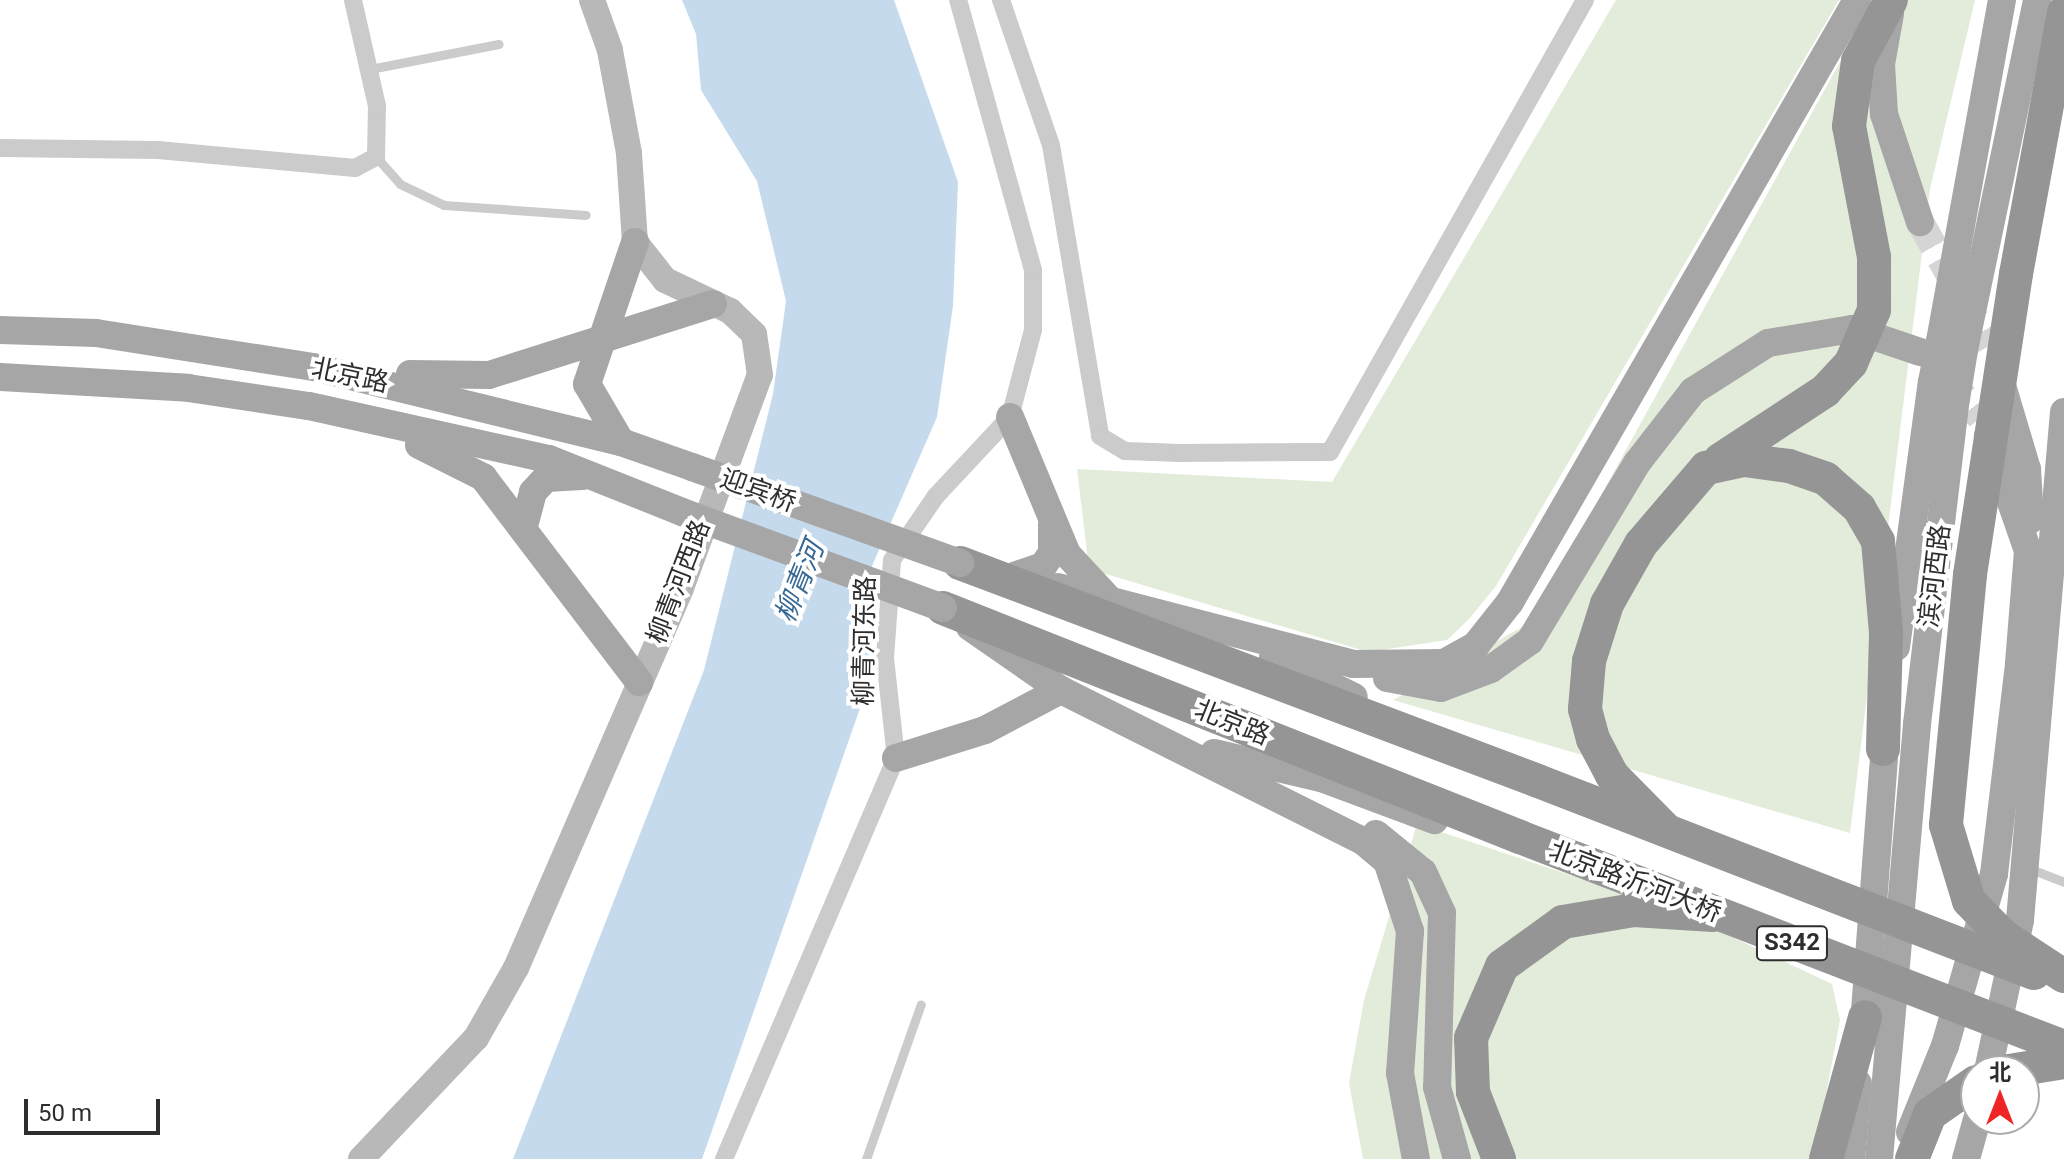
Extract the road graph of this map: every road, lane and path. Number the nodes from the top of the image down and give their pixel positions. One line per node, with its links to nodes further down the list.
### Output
1 (353, 0): 12 (street)
2 (592, 0): 17 (main road)
3 (958, 0): 26 (street, 柳青河东路)
4 (1001, 0): 5 (street)
5 (1585, 0)
6 (1857, 0): 42 (main road)
7 (1893, 0): 16 (main road); 30 (highway, bridge)
8 (1999, 0): 21 (main road, 滨河西路)
9 (2037, 0): 21 (main road, 滨河西路)
10 (2064, 12): 57 (highway, bridge)
11 (499, 44): 12 (lane)
12 (370, 69): 14 (street)
13 (0, 148): 14 (street)
14 (376, 157): 15 (lane)
15 (586, 215)
16 (1920, 222)
17 (635, 242): 18 (main road, 柳青河西路); 20 (main road)
18 (713, 304): 20 (main road); 43 (main road, 柳青河西路)
19 (0, 330): 22 (main road, 北京路)
20 (600, 342): 22 (main road); 28 (main road)
21 (1953, 347): 35 (main road); 42 (main road); 47 (main road, 滨河西路, bridge); 75 (main road, 滨河西路, bridge)
22 (313, 367): 28 (main road, 北京路)
23 (0, 377): 24 (main road, 北京路)
24 (309, 406): 31 (main road, 北京路); 34 (main road)
25 (2064, 412): 54 (main road)
26 (1010, 417): 33 (main road); 48 (street, 柳青河东路)
27 (1981, 418): 35 (main road)
28 (621, 442): 29 (main road, 北京路)
29 (692, 467): 36 (main road, 迎宾桥, bridge)
30 (1706, 468): 47 (highway); 51 (highway)
31 (595, 476): 32 (main road, 北京路); 34 (main road)
32 (682, 512): 39 (main road, 迎宾桥, bridge)
33 (1052, 524): 37 (main road); 38 (main road)
34 (524, 526): 43 (main road)
35 (2028, 551): 76 (main road)
36 (960, 563): 37 (main road, 迎宾桥); 50 (highway, 北京路 / S342, bridge)
37 (1014, 576): 38 (main road, 迎宾桥)
38 (1109, 599): 40 (main road, 迎宾桥)
39 (943, 608): 41 (main road, 迎宾桥); 52 (highway, 北京路)
40 (1237, 639): 42 (main road); 50 (main road)
41 (1014, 659): 44 (main road, 迎宾桥); 45 (main road)
42 (1353, 664)
43 (639, 682): 67 (main road, 柳青河西路)
44 (1061, 690): 45 (main road); 46 (main road, 迎宾桥)
45 (1025, 709): 48 (main road)
46 (1174, 744): 49 (main road); 53 (main road)
47 (1883, 749): 60 (main road, 滨河西路)
48 (896, 758): 68 (street, 柳青河东路)
49 (1267, 793): 70 (main road); 71 (main road)
50 (1607, 808): 51 (highway, S342, bridge)
51 (1666, 831): 58 (highway, S342, bridge)
52 (1520, 837): 53 (highway, 北京路沂河大桥 / S342, bridge)
53 (1593, 865): 56 (highway, 北京路沂河大桥 / S342, bridge)
54 (2025, 866): 55 (lane); 62 (main road)
55 (2064, 882)
56 (1721, 916): 61 (highway, 北京路沂河大桥 / S342, bridge); 72 (highway)
57 (2064, 976)
58 (2064, 984)
59 (921, 1004): 69 (lane)
60 (1865, 1017): 73 (highway); 74 (main road, 滨河西路)
61 (2064, 1047)
62 (1991, 1055)
63 (2064, 1062): 64 (highway)
64 (2040, 1066)
65 (1960, 1093): 77 (highway)
66 (1973, 1135): 78 (main road)
67 (361, 1159)
68 (724, 1159)
69 (866, 1159)
70 (1416, 1159)
71 (1457, 1159)
72 (1499, 1159)
73 (1826, 1159)
74 (1851, 1159)
75 (1879, 1159)
76 (1900, 1159)
77 (1912, 1159)
78 (1966, 1159)

